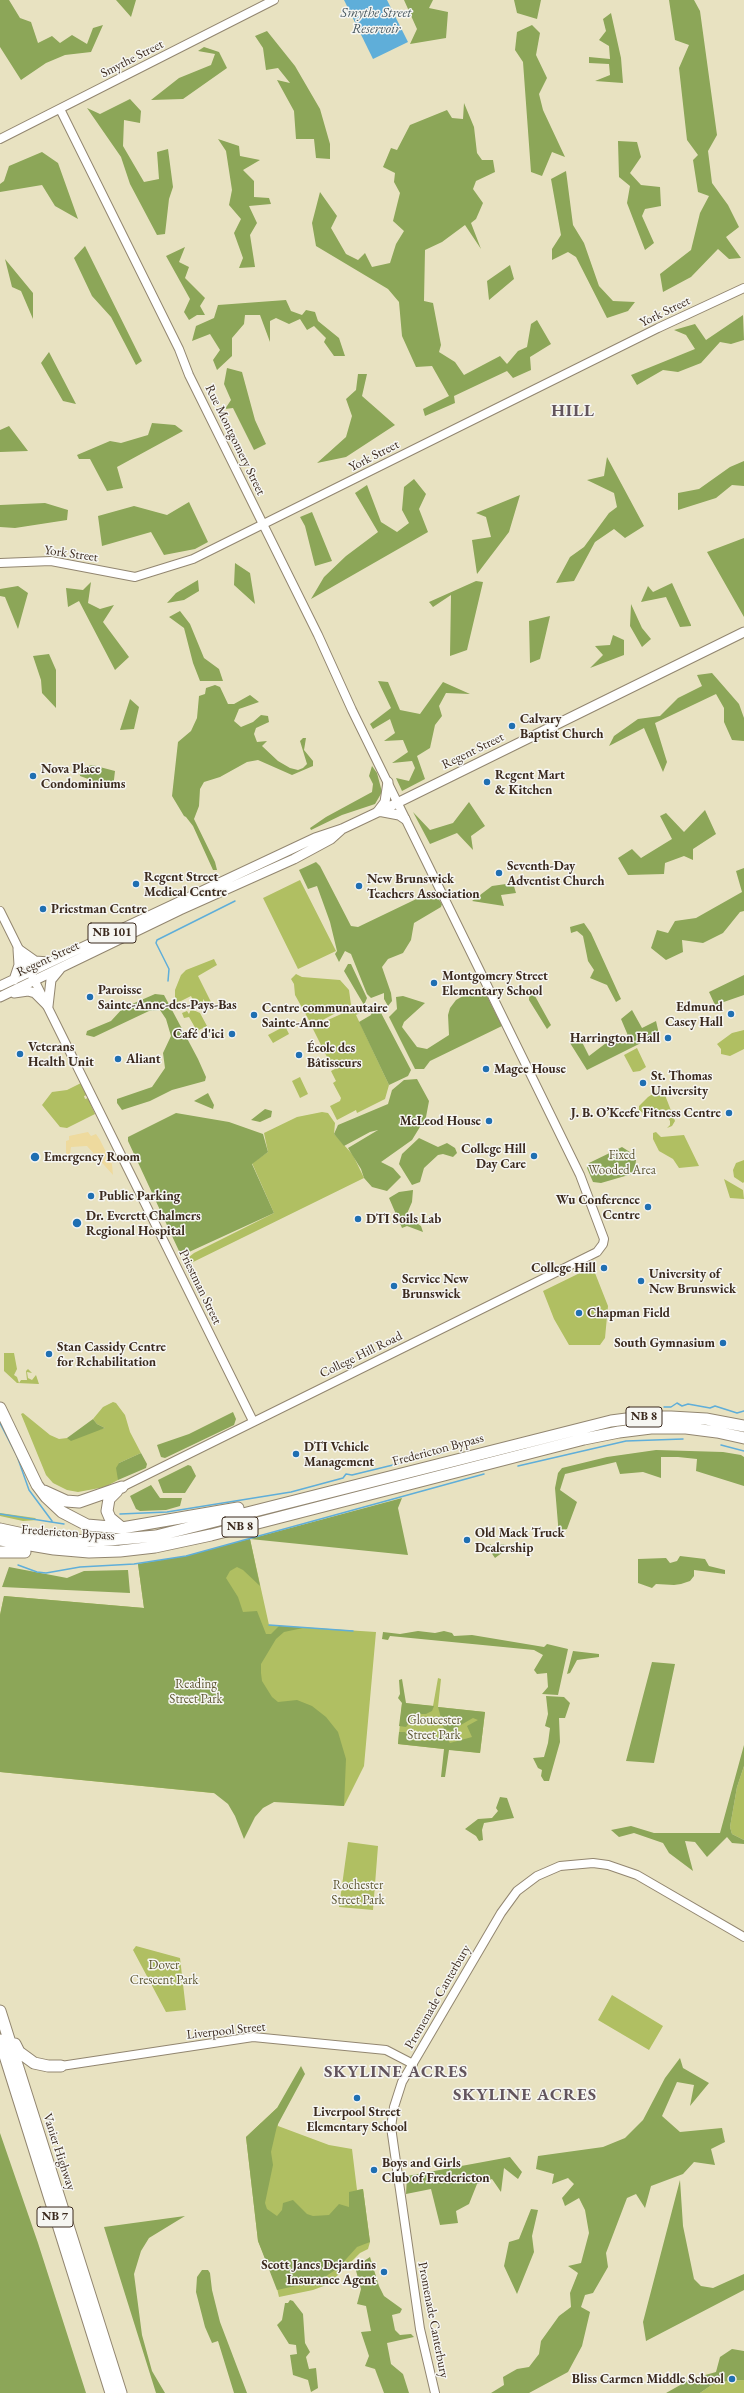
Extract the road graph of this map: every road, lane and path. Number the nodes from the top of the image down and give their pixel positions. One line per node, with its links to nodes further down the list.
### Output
1 (274, 0): 2 (street, Smythe Street)
2 (60, 109): 3 (street, Smythe Street); 5 (street, Rue Montgomery Street)
3 (0, 139)
4 (744, 288): 5 (street, York Street)
5 (263, 525): 6 (street, York Street); 8 (street, Rue Montgomery Street)
6 (0, 563)
7 (744, 632): 9 (main road, Regent Street / NB 101)
8 (388, 782): 9 (street, Rue Montgomery Street); 10 (main road)
9 (397, 803): 10 (main road, Regent Street / NB 101); 11 (street, Rue Montgomery Street)
10 (378, 811): 11 (main road); 12 (main road, Regent Street / NB 101)
11 (405, 819): 26 (street, Rue Montgomery Street)
12 (342, 829): 13 (main road, Regent Street / NB 101); 14 (main road, Regent Street / NB 101)
13 (273, 859): 14 (main road); 15 (main road, Regent Street / NB 101)
14 (264, 871): 16 (main road, Regent Street / NB 101)
15 (193, 896): 16 (main road); 19 (main road, Regent Street / NB 101)
16 (180, 910): 19 (main road, Regent Street / NB 101)
17 (0, 911): 18 (street, Priestman Street)
18 (18, 949): 19 (main road); 20 (street, Priestman Street); 21 (main road)
19 (58, 964): 20 (main road, Regent Street / NB 101); 25 (main road)
20 (33, 975): 21 (main road, Regent Street / NB 101); 23 (main road, Regent Street / NB 101); 25 (street, Priestman Street)
21 (14, 980): 22 (main road, Regent Street / NB 101)
22 (0, 986)
23 (9, 992): 24 (main road, Regent Street / NB 101); 25 (main road)
24 (0, 997)
25 (48, 1006): 28 (street, Priestman Street)
26 (604, 1239): 28 (street, College Hill Road)
27 (0, 1408): 31 (highway)
28 (253, 1421): 32 (street, College Hill Road)
29 (744, 1426): 33 (highway, Fredericton Bypass / NB 8)
30 (744, 1438): 37 (highway, Fredericton Bypass / NB 8)
31 (37, 1485): 32 (highway); 34 (highway)
32 (122, 1487): 34 (highway)
33 (297, 1499): 34 (highway); 35 (highway, Fredericton Bypass / NB 8)
34 (122, 1528)
35 (0, 1530)
36 (0, 1540): 37 (highway, Fredericton Bypass / NB 8)
37 (120, 1551): 38 (highway)
38 (0, 1552)
39 (744, 1936): 42 (street, Promenade Canterbury)
40 (0, 2010): 43 (highway); 45 (highway, Vanier Highway / NB 7)
41 (0, 2040): 44 (highway, Vanier Highway / NB 7)
42 (414, 2064): 43 (street, Liverpool Street); 46 (street, Promenade Canterbury)
43 (61, 2066)
44 (111, 2393)
45 (121, 2393)
46 (435, 2393)

